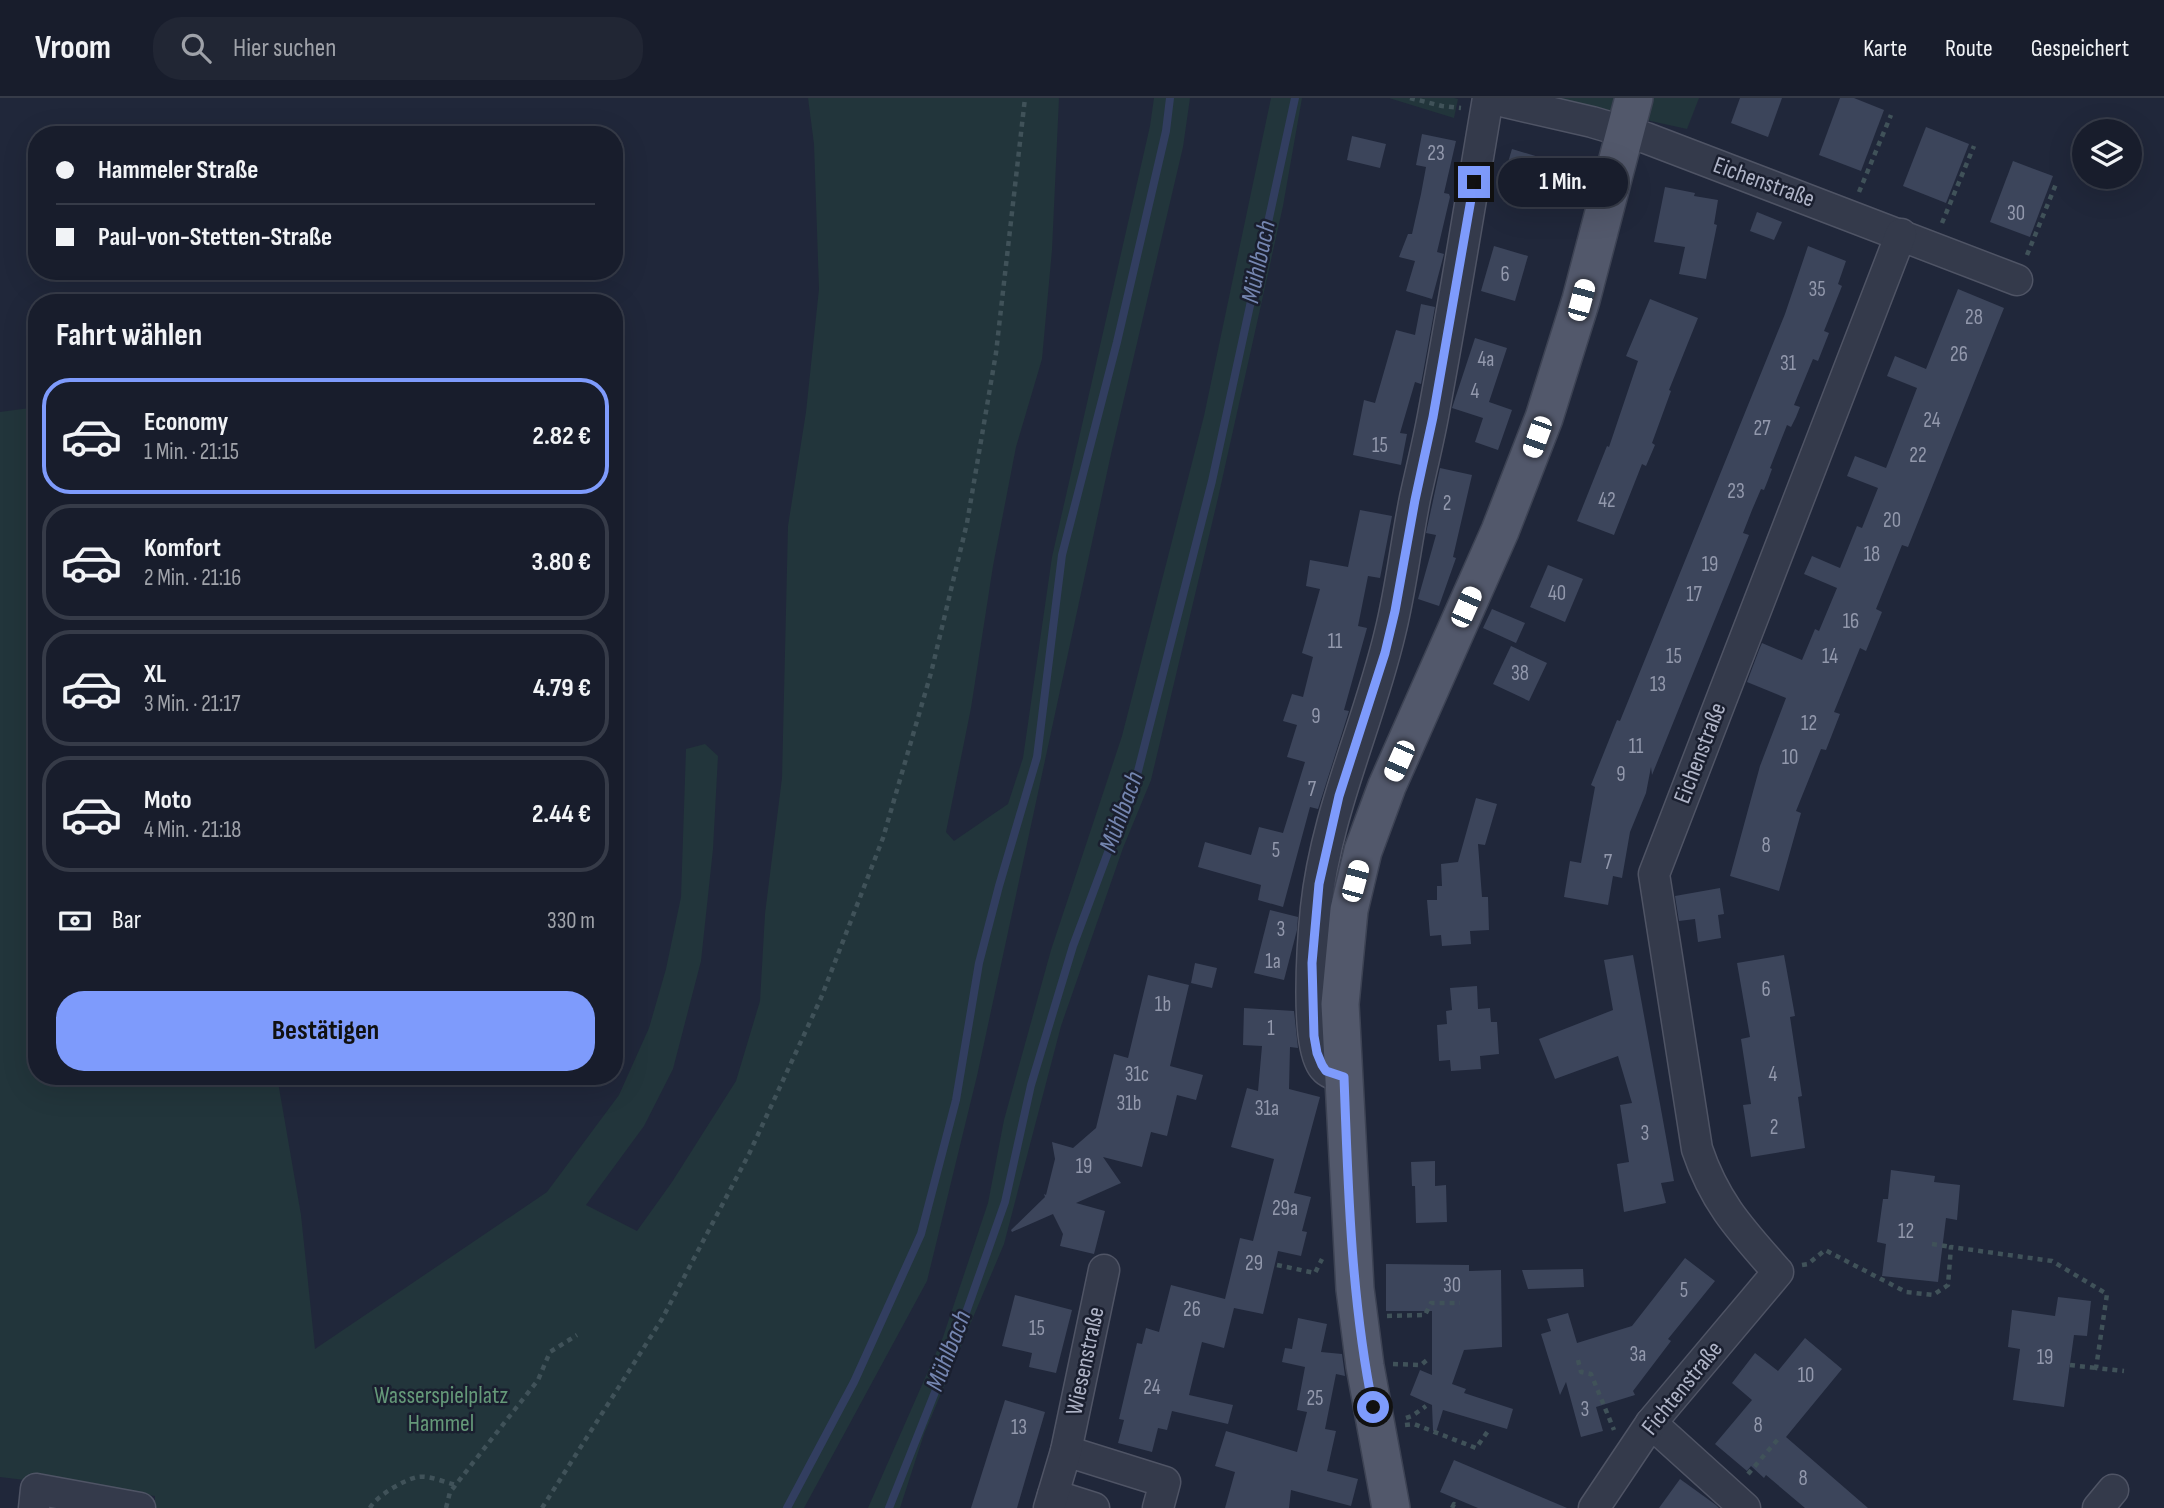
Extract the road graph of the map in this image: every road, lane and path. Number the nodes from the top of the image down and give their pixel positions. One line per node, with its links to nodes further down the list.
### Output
1 (1024, 98): 43 (path)
2 (1410, 98): 3 (path)
3 (1488, 98): 4 (street, Eichenstraße); 12 (street)
4 (1630, 115): 8 (street, Eichenstraße); 12 (main road)
5 (1891, 115): 8 (path)
6 (1974, 146): 10 (path)
7 (2056, 184): 11 (path)
8 (1850, 214): 9 (street, Eichenstraße)
9 (1901, 234): 10 (street, Eichenstraße); 18 (street, Eichenstraße)
10 (1932, 246): 11 (street, Eichenstraße)
11 (2017, 280)
12 (1344, 1077): 31 (main road)
13 (1932, 1244): 14 (path)
14 (1951, 1247): 18 (path); 26 (path)
15 (1322, 1258): 16 (path)
16 (1277, 1265)
17 (1104, 1270): 34 (street, Wiesenstraße)
18 (1778, 1272): 30 (street, Fichtenstraße)
19 (1460, 1303): 20 (path)
20 (1383, 1316)
21 (577, 1335): 36 (path)
22 (1428, 1359): 24 (path)
23 (1578, 1360): 35 (path)
24 (1396, 1363)
25 (2070, 1365): 26 (path)
26 (2096, 1367): 27 (path)
27 (2124, 1371)
28 (1426, 1406): 29 (path)
29 (1412, 1416)
30 (1651, 1423): 35 (street, Fichtenstraße); 38 (street)
31 (1376, 1427): 32 (path); 46 (main road)
32 (1488, 1431)
33 (1779, 1438): 38 (path)
34 (1066, 1451): 37 (street, Wiesenstraße); 45 (street)
35 (1626, 1460): 47 (street, Fichtenstraße)
36 (456, 1485): 41 (path); 42 (path)
37 (1051, 1501): 44 (street, Wiesenstraße)
38 (1737, 1501)
39 (34, 1508): 40 (street)
40 (140, 1508)
41 (370, 1508)
42 (446, 1508)
43 (542, 1508)
44 (1094, 1508)
45 (1158, 1508)
46 (1391, 1508)
47 (1594, 1508)

